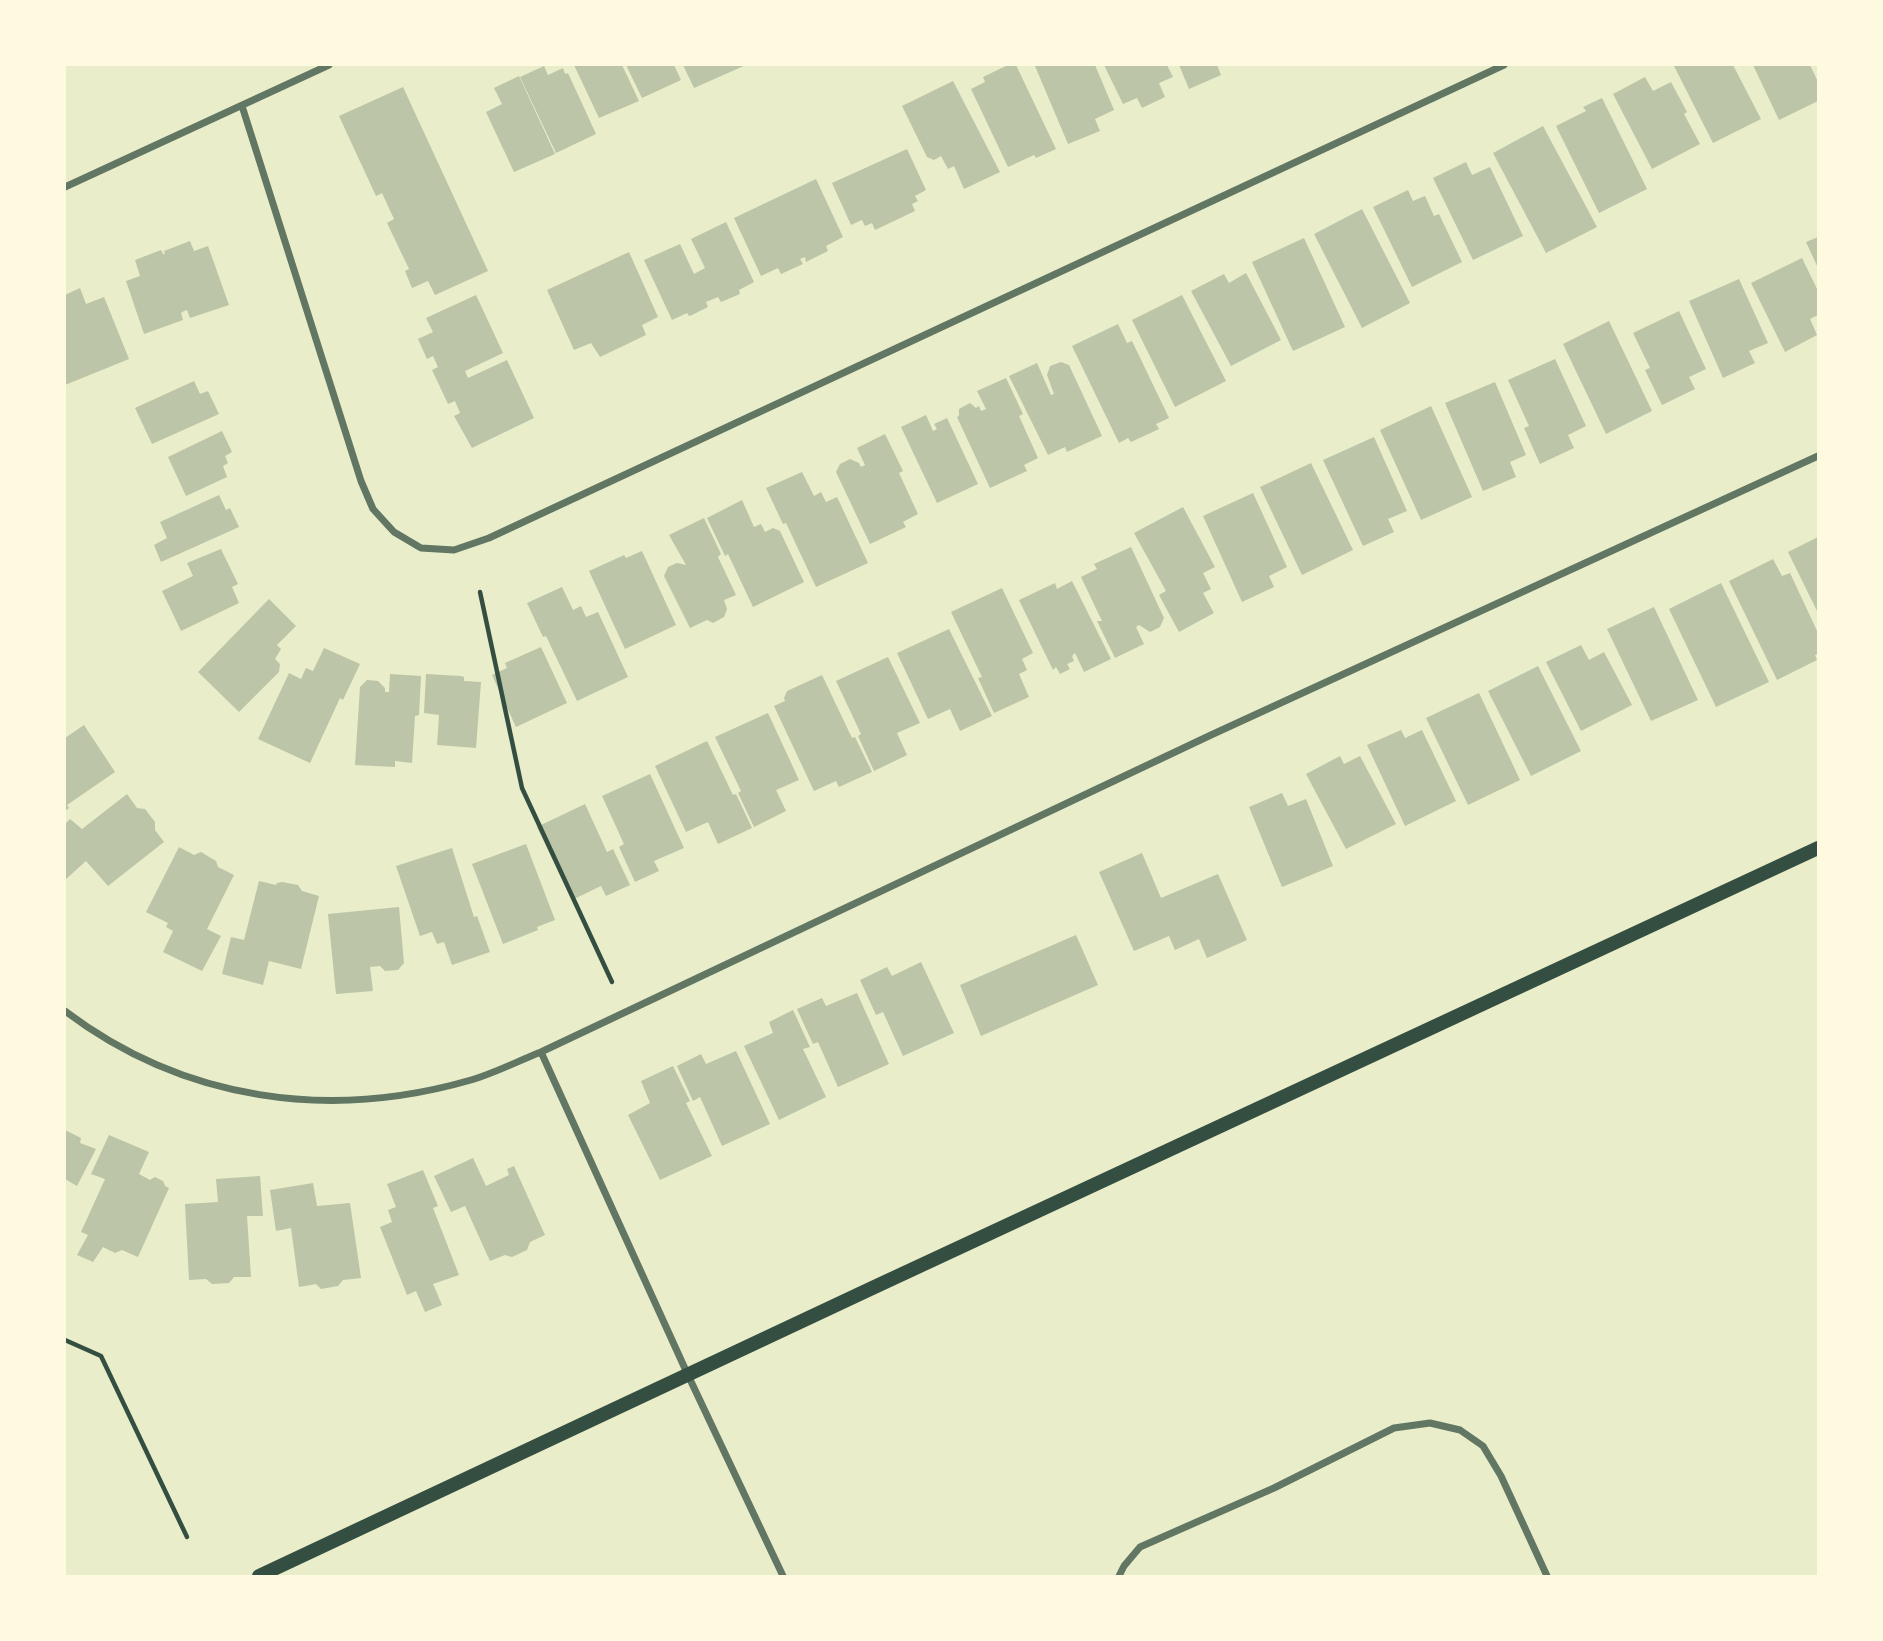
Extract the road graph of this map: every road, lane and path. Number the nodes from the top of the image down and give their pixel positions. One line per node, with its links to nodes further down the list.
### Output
1 (329, 65): 3 (street)
2 (1504, 65): 3 (street)
3 (242, 106): 4 (street)
4 (65, 187)
5 (1818, 456): 10 (street)
6 (480, 592): 8 (path)
7 (1818, 848): 12 (main road)
8 (612, 982)
9 (65, 1011): 10 (street)
10 (541, 1052): 12 (street)
11 (65, 1340): 13 (path)
12 (687, 1373): 14 (main road); 15 (street)
13 (187, 1537)
14 (259, 1576)
15 (783, 1576)
16 (1119, 1576): 17 (street)
17 (1547, 1576)

